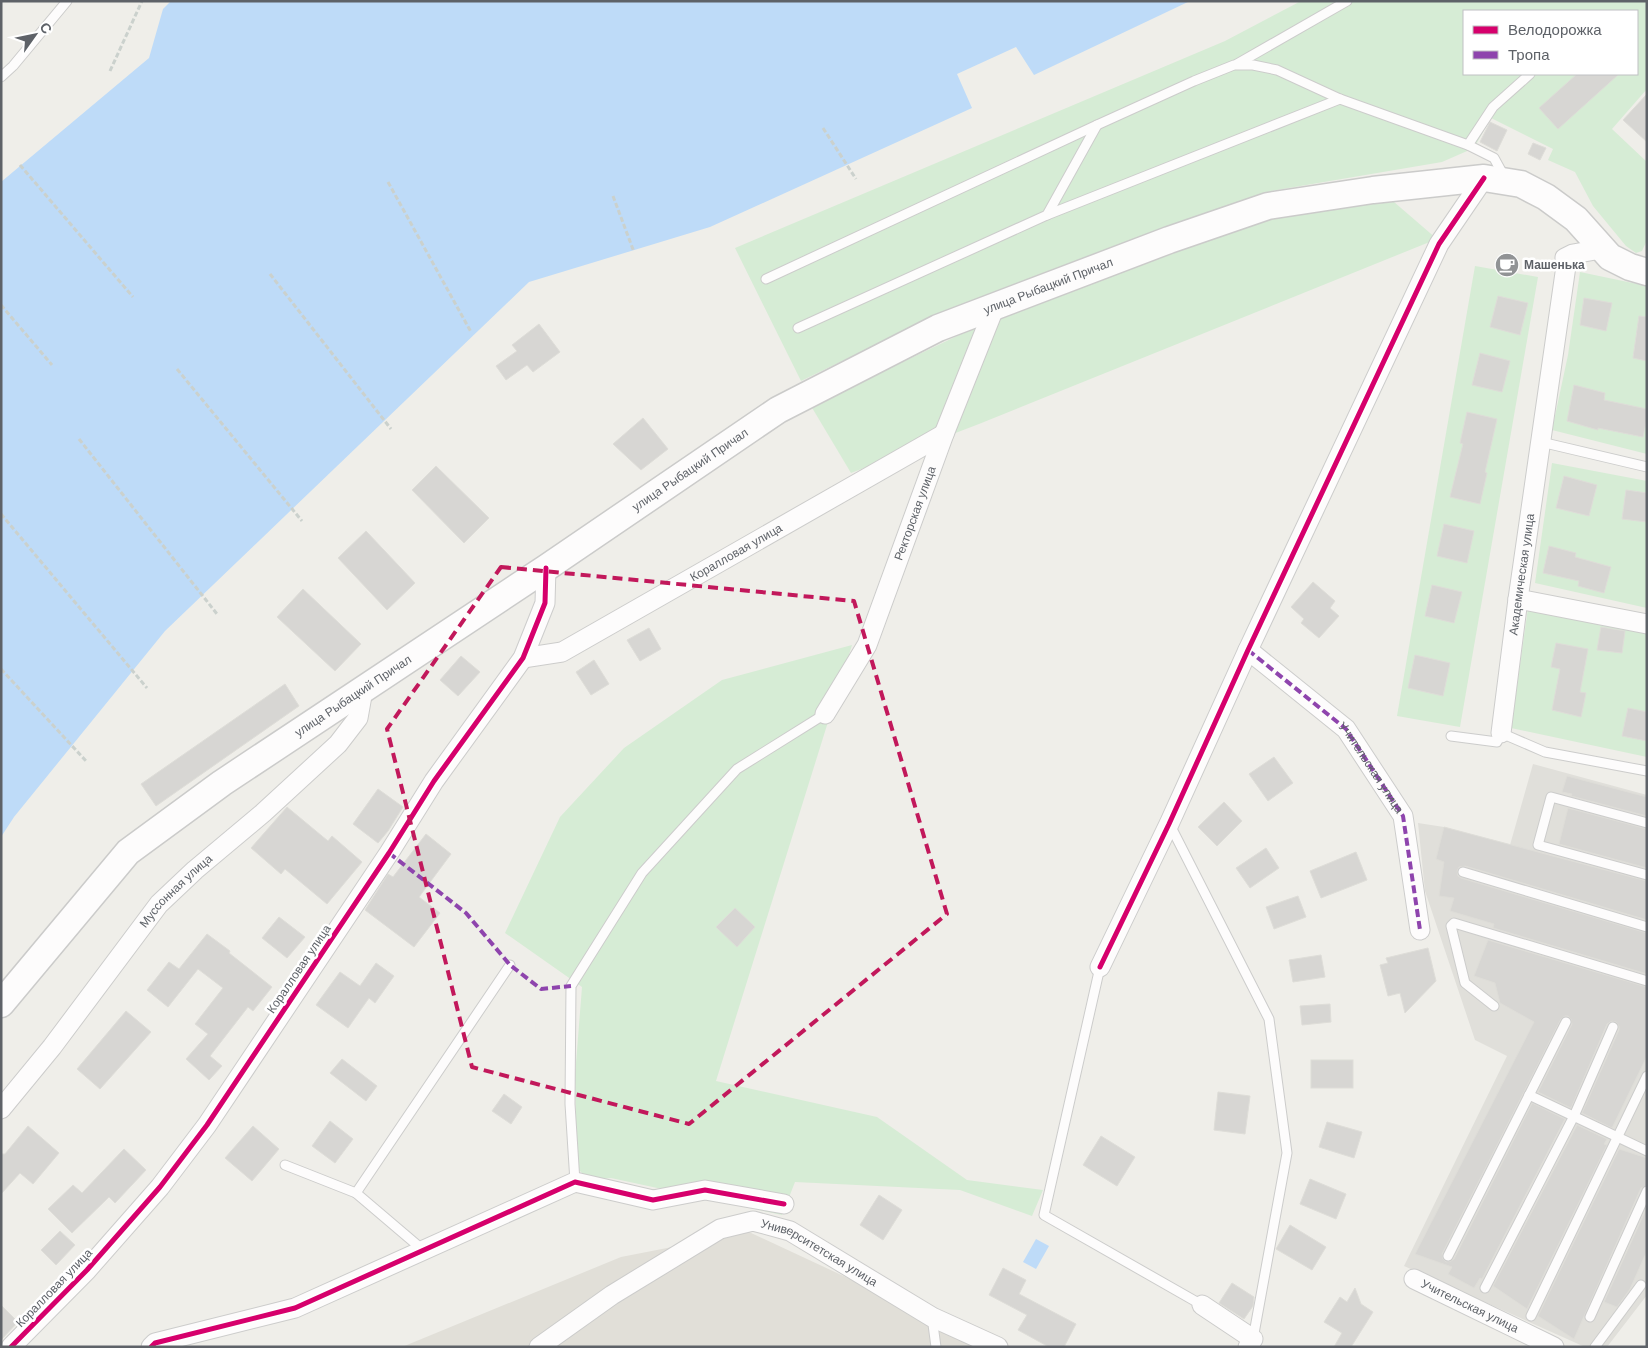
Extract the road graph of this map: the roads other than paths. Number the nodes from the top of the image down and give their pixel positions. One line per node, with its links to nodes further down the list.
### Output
1 (67, 1): 5 (lane)
2 (1347, 1): 3 (lane)
3 (1234, 66): 6 (lane); 7 (lane)
4 (1529, 75): 8 (lane)
5 (1, 77)
6 (1340, 98): 8 (lane); 10 (lane)
7 (1097, 125): 10 (lane); 13 (lane)
8 (1468, 145): 9 (lane)
9 (1495, 179): 11 (main road); 14 (main road, улица Рыбацкий Причал); 22 (street)
10 (1047, 216): 15 (lane)
11 (1602, 249): 12 (main road); 17 (street, Академическая улица)
12 (1647, 272)
13 (766, 279)
14 (994, 306): 16 (street, Ректорская улица); 19 (main road, улица Рыбацкий Причал)
15 (798, 328)
16 (944, 434): 23 (street, Коралловая улица); 25 (street, Ректорская улица)
17 (1541, 442): 18 (lane); 20 (street, Академическая улица)
18 (1647, 467)
19 (546, 568): 23 (street, Коралловая улица); 24 (main road, улица Рыбацкий Причал)
20 (1518, 599): 21 (street); 26 (street, Академическая улица)
21 (1647, 624)
22 (1248, 650): 30 (street); 34 (street, Учительская улица)
23 (523, 658): 63 (street, Коралловая улица)
24 (363, 690): 38 (main road, улица Рыбацкий Причал); 44 (street, Муссонная улица)
25 (825, 714): 49 (lane)
26 (1501, 733): 27 (lane); 28 (lane)
27 (1451, 736)
28 (1647, 772)
29 (1647, 823): 32 (lane)
30 (1169, 824): 36 (street); 62 (lane)
31 (1463, 872): 33 (lane)
32 (1647, 874)
33 (1647, 926)
34 (1420, 930)
35 (510, 965): 51 (lane)
36 (1100, 967): 58 (lane)
37 (1647, 981): 39 (lane)
38 (1, 1004)
39 (1494, 1006)
40 (1566, 1022): 43 (lane)
41 (1613, 1027): 45 (lane)
42 (1647, 1076): 46 (lane)
43 (1529, 1095): 45 (lane); 54 (lane)
44 (1, 1108)
45 (1574, 1116): 46 (lane); 57 (lane)
46 (1618, 1137): 47 (lane); 59 (lane)
47 (1647, 1151)
48 (285, 1164): 51 (lane)
49 (574, 1182): 52 (street); 53 (street)
50 (1647, 1191): 61 (lane)
51 (356, 1193): 53 (lane)
52 (784, 1204)
53 (423, 1250): 64 (street)
54 (1448, 1256)
55 (1414, 1279): 68 (street, Учительская улица)
56 (1641, 1285): 69 (lane)
57 (1485, 1288)
58 (1202, 1305): 62 (street)
59 (1531, 1316)
60 (932, 1317): 65 (street, Университетская улица); 66 (lane); 67 (street, Университетская улица)
61 (1590, 1317)
62 (1251, 1343)
63 (11, 1347)
64 (151, 1347)
65 (539, 1347)
66 (936, 1347)
67 (998, 1347)
68 (1554, 1347)
69 (1595, 1347)

